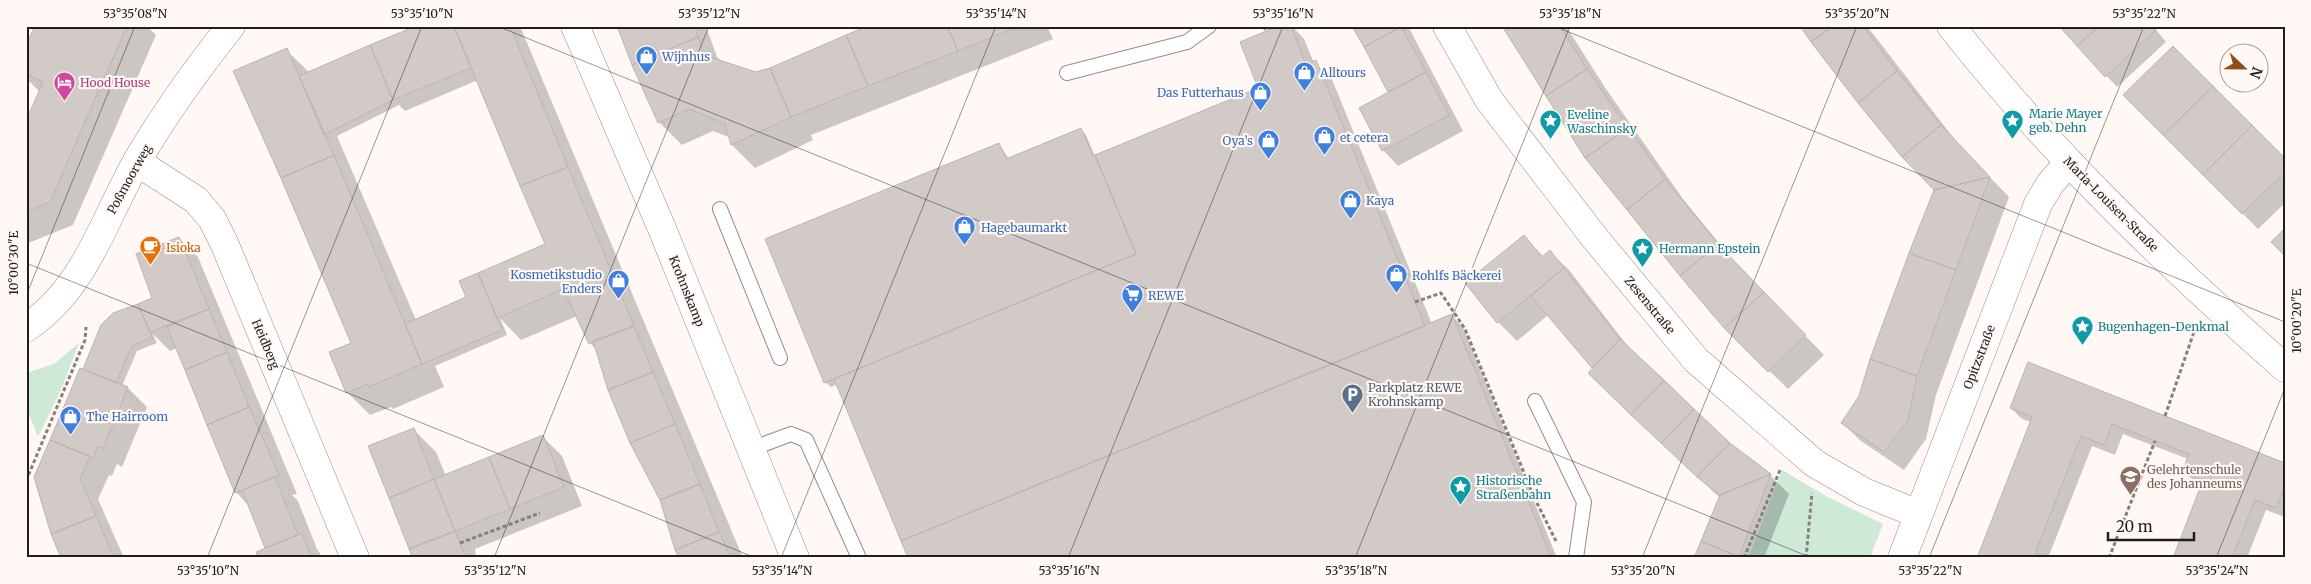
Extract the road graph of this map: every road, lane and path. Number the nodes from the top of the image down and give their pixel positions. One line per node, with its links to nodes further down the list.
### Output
1 (230, 26): 9 (street, Poßmoorweg)
2 (575, 26): 21 (street, Krohnskamp)
3 (1209, 26): 8 (lane)
4 (1264, 26): 7 (path)
5 (1447, 26): 22 (street, Zesenstraße)
6 (1951, 26): 10 (street, Maria-Louisen-Straße)
7 (1266, 31)
8 (1067, 73)
9 (137, 162): 15 (street, Poßmoorweg); 30 (street, Heidberg)
10 (2068, 163): 12 (street, Maria-Louisen-Straße); 27 (street, Opitzstraße)
11 (720, 209): 16 (lane)
12 (2209, 301): 17 (street, Maria-Louisen-Straße); 19 (path)
13 (1415, 302): 24 (path)
14 (86, 327): 23 (path)
15 (26, 328)
16 (780, 358)
17 (2285, 368)
18 (1535, 401): 33 (lane)
19 (2165, 416)
20 (2155, 441): 37 (path)
21 (751, 450): 31 (street, Krohnskamp); 32 (lane)
22 (1809, 459): 27 (street, Zesenstraße); 34 (path); 35 (path)
23 (26, 482)
24 (1534, 497): 25 (path); 29 (path)
25 (1528, 500)
26 (540, 513): 28 (path)
27 (1918, 514): 36 (street, Opitzstraße)
28 (460, 543)
29 (1558, 544)
30 (355, 558)
31 (794, 558)
32 (859, 558)
33 (1576, 558)
34 (1744, 558)
35 (1806, 558)
36 (1902, 558)
37 (2109, 558)

